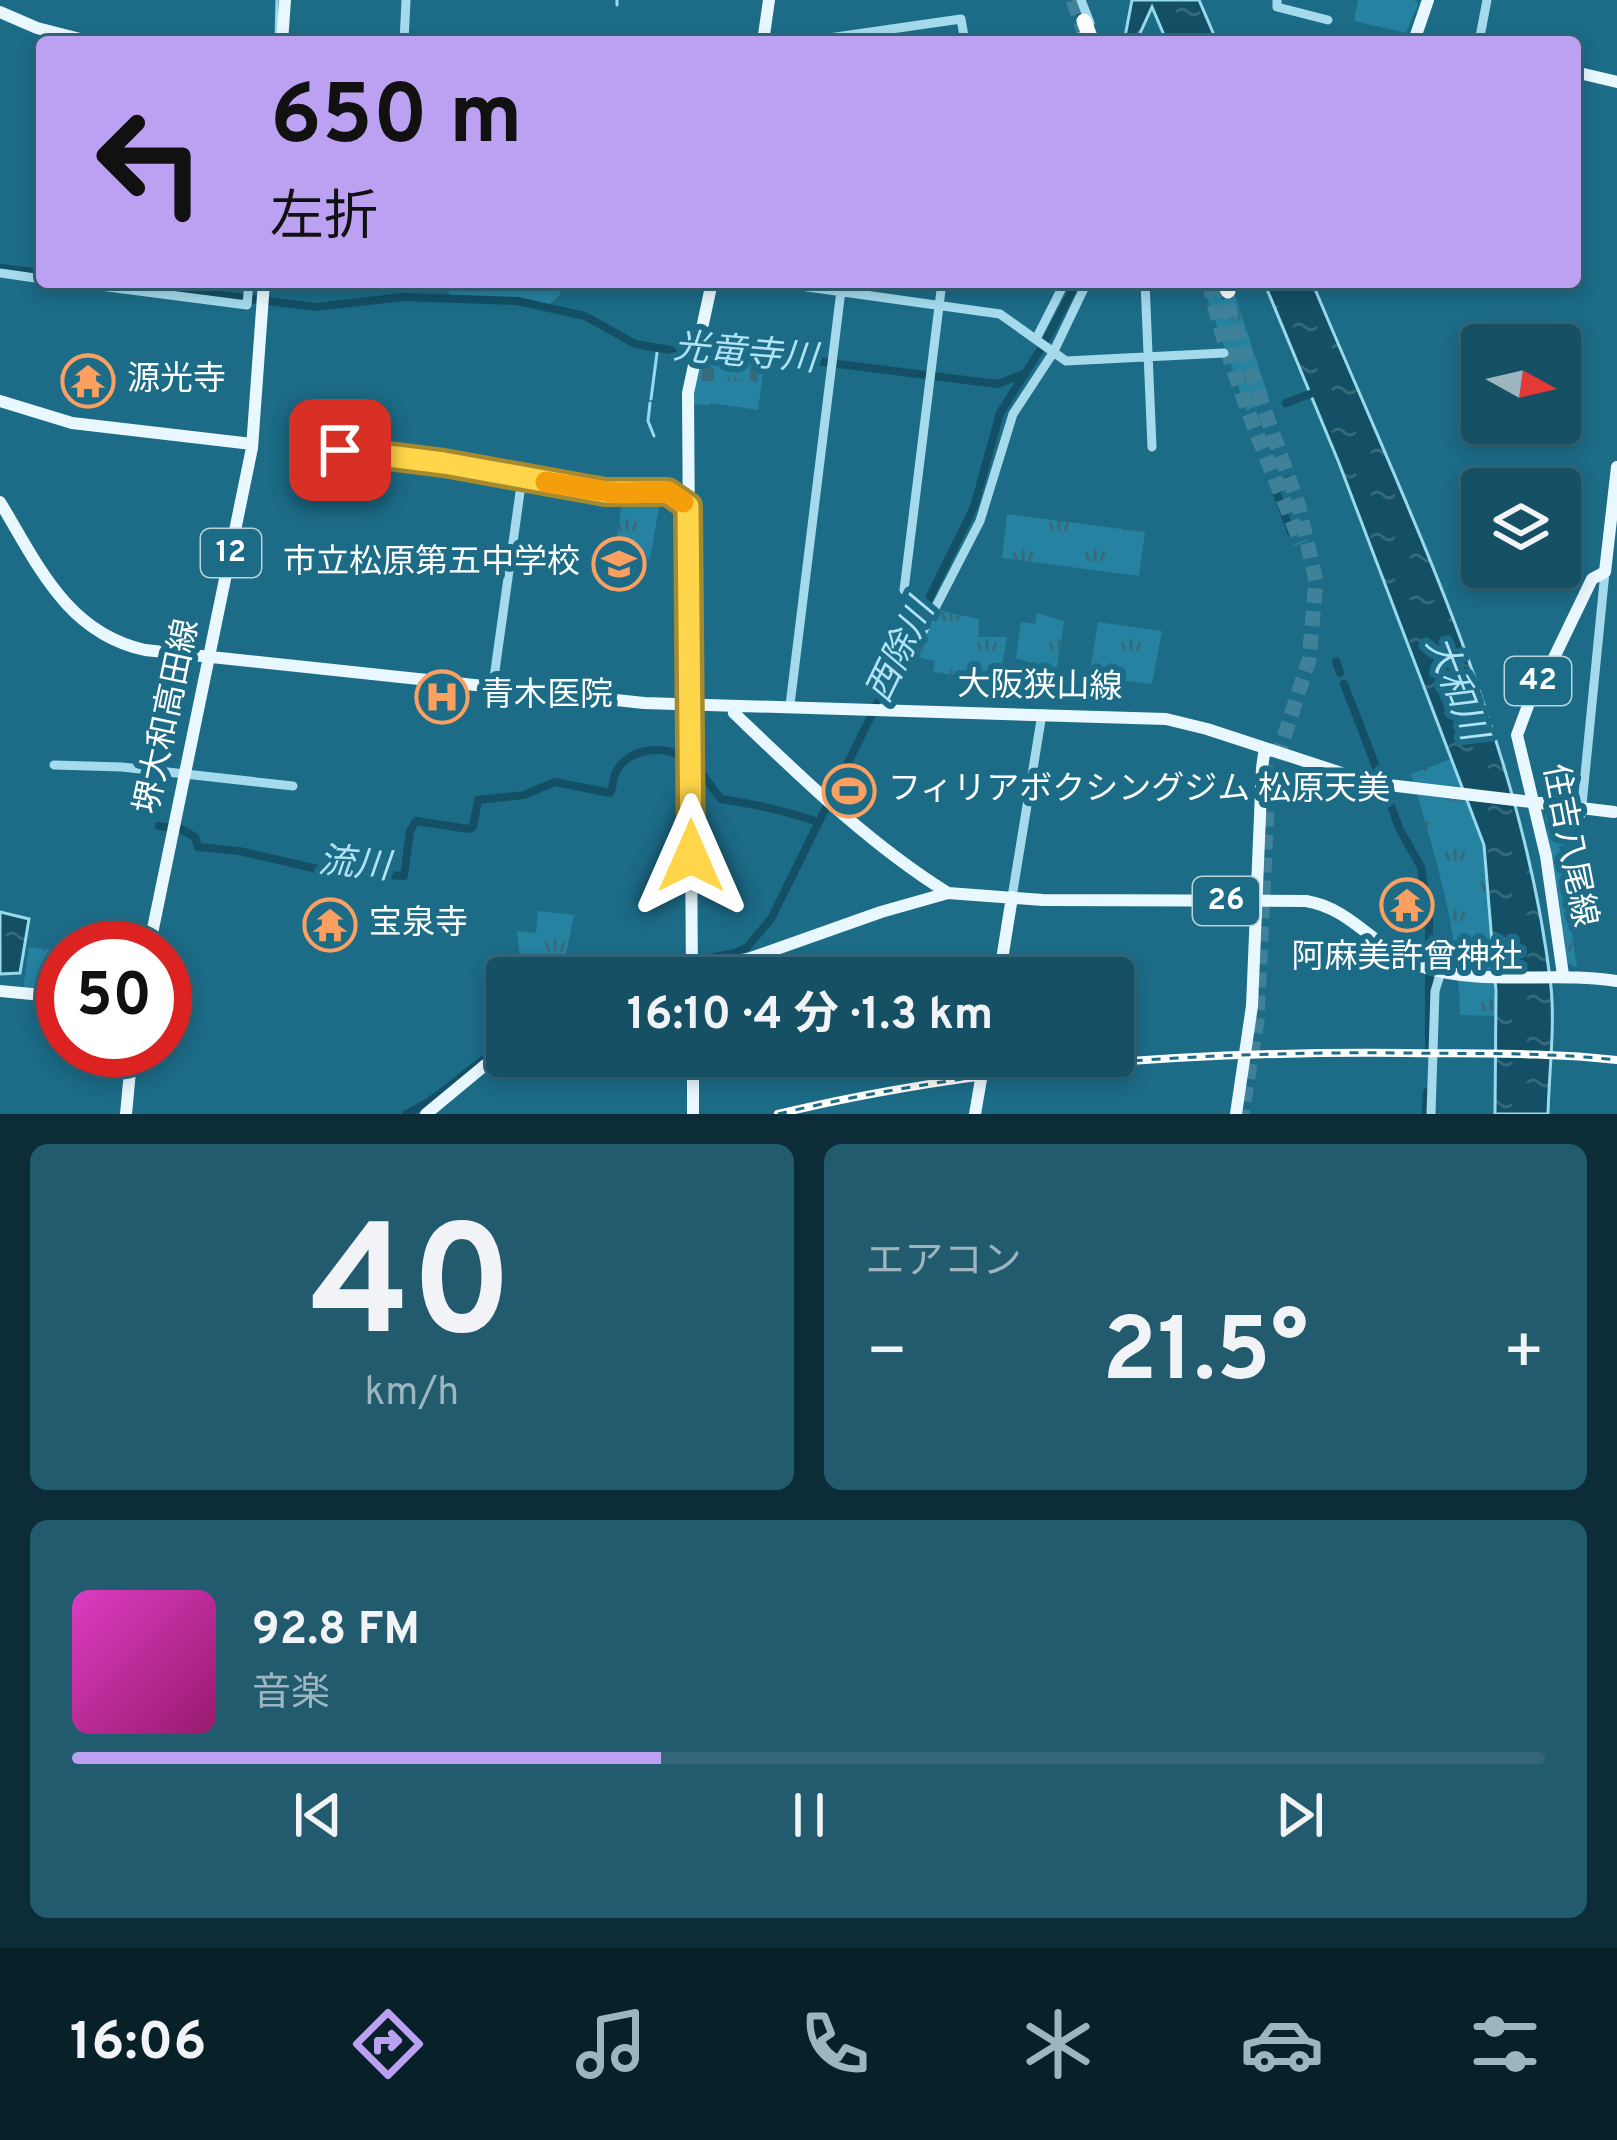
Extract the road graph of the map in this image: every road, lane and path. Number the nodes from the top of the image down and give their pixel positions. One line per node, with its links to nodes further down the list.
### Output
1 (285, 0): 14 (main road)
2 (406, 0): 15 (street)
3 (770, 0): 16 (main road)
4 (1081, 0): 20 (street)
5 (1277, 0): 8 (street)
6 (1428, 0): 21 (main road)
7 (1487, 0): 22 (street)
8 (1293, 5): 10 (street)
9 (0, 15): 12 (main road); 13 (main road)
10 (1328, 20)
11 (1084, 21): 19 (highway)
12 (53, 36)
13 (65, 36)
14 (282, 36)
15 (404, 36)
16 (764, 36)
17 (843, 36): 18 (street)
18 (964, 36)
19 (1092, 36)
20 (1093, 36)
21 (1425, 36)
22 (1480, 36)
23 (1581, 76): 24 (main road)
24 (1617, 84)
25 (0, 273): 26 (street)
26 (36, 277)
27 (116, 288): 37 (street)
28 (251, 288): 37 (street)
29 (261, 288): 37 (main road, 堺大和高田線 / 12)
30 (710, 288): 50 (main road)
31 (841, 288): 55 (street)
32 (851, 288): 38 (street)
33 (941, 288): 38 (street)
34 (1062, 288): 39 (street)
35 (1085, 288): 40 (street)
36 (1144, 288): 42 (street)
37 (255, 300): 44 (main road, 堺大和高田線 / 12)
38 (939, 305): 39 (street); 52 (street)
39 (1037, 340): 40 (street)
40 (1052, 352): 42 (street); 58 (street)
41 (1224, 353): 42 (street)
42 (1148, 357): 45 (street)
43 (0, 401): 44 (main road)
44 (252, 443): 53 (main road, 堺大和高田線 / 12)
45 (1151, 447)
46 (340, 450): 48 (street)
47 (1617, 467): 51 (main road, 住吉八尾線 / 42)
48 (522, 478): 50 (street); 54 (street)
49 (0, 506): 53 (main road, 大阪狭山線)
50 (688, 506): 56 (main road)
51 (1605, 572): 64 (main road, 住吉八尾線 / 42); 66 (street)
52 (904, 590)
53 (208, 659): 54 (main road, 大阪狭山線); 62 (main road, 堺大和高田線 / 12)
54 (493, 689): 56 (main road, 大阪狭山線)
55 (790, 705)
56 (690, 708): 57 (main road, 大阪狭山線); 71 (main road)
57 (734, 710): 58 (main road, 大阪狭山線); 67 (main road)
58 (873, 713): 59 (main road, 大阪狭山線)
59 (1042, 716): 60 (main road, 大阪狭山線); 68 (street)
60 (1267, 754): 64 (main road, 大阪狭山線); 69 (main road, 26)
61 (54, 764): 62 (street)
62 (185, 774): 63 (street); 70 (main road, 堺大和高田線 / 12)
63 (293, 786)
64 (1535, 805): 65 (main road, 大阪狭山線, bridge); 75 (main road, 住吉八尾線 / 42)
65 (1616, 814)
66 (1581, 815)
67 (948, 893): 68 (main road, 26); 72 (main road, 26)
68 (1012, 897): 69 (main road, 26); 73 (main road)
69 (1259, 901): 74 (main road, 26); 87 (main road, 26)
70 (155, 921)
71 (691, 957)
72 (754, 957)
73 (1002, 957)
74 (1432, 969): 75 (main road, 26); 88 (street)
75 (1562, 976): 76 (main road, 26)
76 (1617, 981)
77 (0, 992): 78 (main road)
78 (36, 995)
79 (486, 1065): 84 (main road)
80 (129, 1077): 83 (main road)
81 (693, 1077): 85 (main road)
82 (981, 1077): 86 (main road)
83 (126, 1114)
84 (426, 1114)
85 (693, 1114)
86 (975, 1114)
87 (1239, 1114)
88 (1431, 1114)

